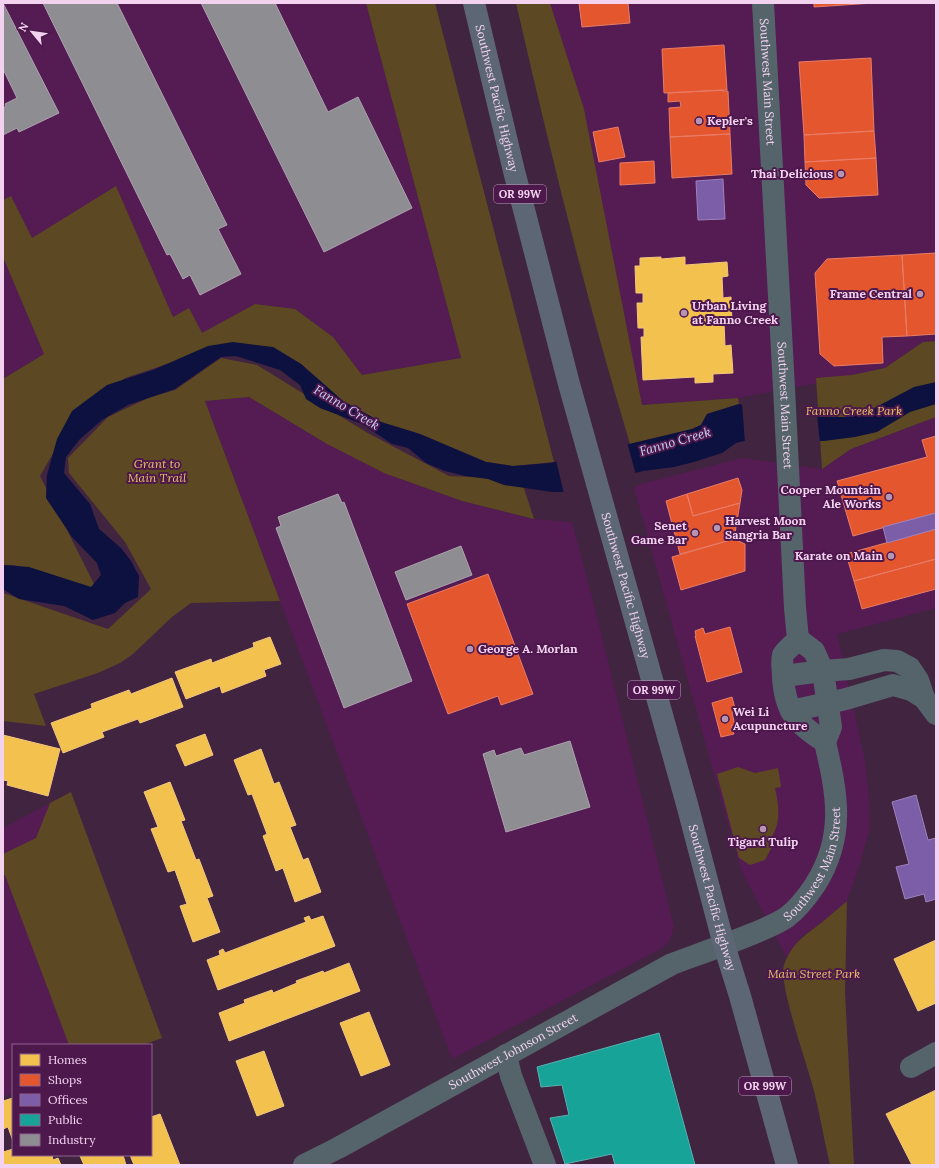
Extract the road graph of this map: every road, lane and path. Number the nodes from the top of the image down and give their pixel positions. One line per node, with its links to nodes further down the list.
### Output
1 (474, 3): 10 (highway, Southwest Pacific Highway / OR 99W)
2 (763, 3): 3 (street, Southwest Main Street)
3 (798, 639): 4 (street, Southwest Main Street); 5 (street)
4 (823, 671): 5 (street); 6 (street, Southwest Main Street); 7 (street)
5 (783, 676): 8 (street)
6 (829, 704): 7 (street); 8 (street); 9 (street, Southwest Main Street)
7 (930, 706)
8 (791, 711): 9 (street)
9 (825, 742): 10 (street, Southwest Main Street)
10 (724, 945): 12 (street, Southwest Johnson Street); 16 (highway, Southwest Pacific Highway / OR 99W)
11 (936, 1053): 13 (street)
12 (506, 1055): 14 (street, Southwest Johnson Street); 15 (street)
13 (911, 1067)
14 (304, 1165)
15 (545, 1165)
16 (787, 1165)

